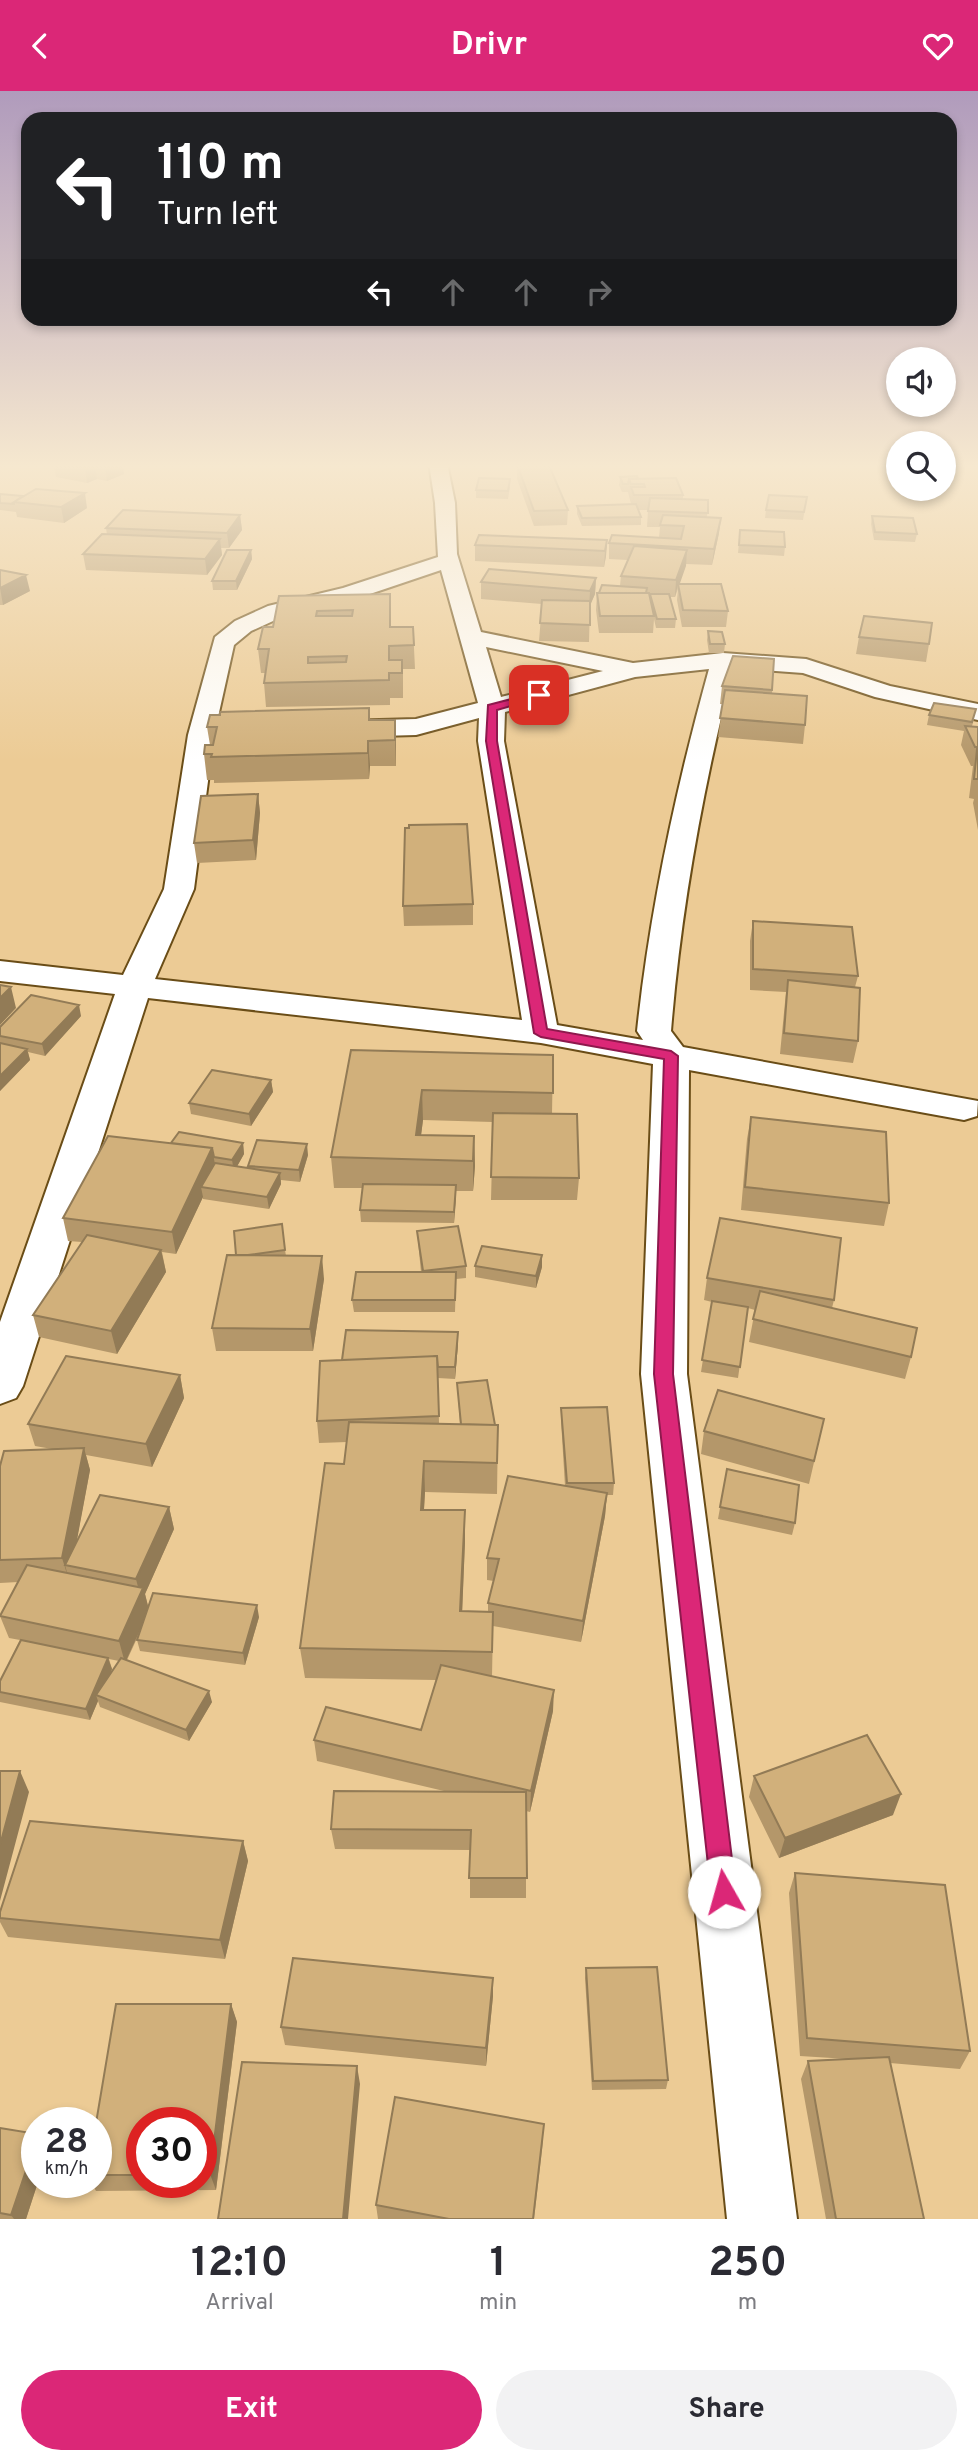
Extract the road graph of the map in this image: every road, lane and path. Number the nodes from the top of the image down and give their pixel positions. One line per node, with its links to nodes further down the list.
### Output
1 (442, 562): 10 (street)
2 (450, 562): 3 (street)
3 (470, 637): 5 (street); 6 (street)
4 (723, 660): 5 (street); 7 (street); 12 (street)
5 (634, 670): 6 (street)
6 (492, 708): 8 (street); 11 (street)
7 (978, 712)
8 (322, 730)
9 (0, 971): 10 (street)
10 (135, 986): 11 (street); 14 (street)
11 (541, 1033): 12 (street)
12 (671, 1056): 13 (street); 15 (street)
13 (964, 1108)
14 (0, 1386)
15 (762, 2219)

